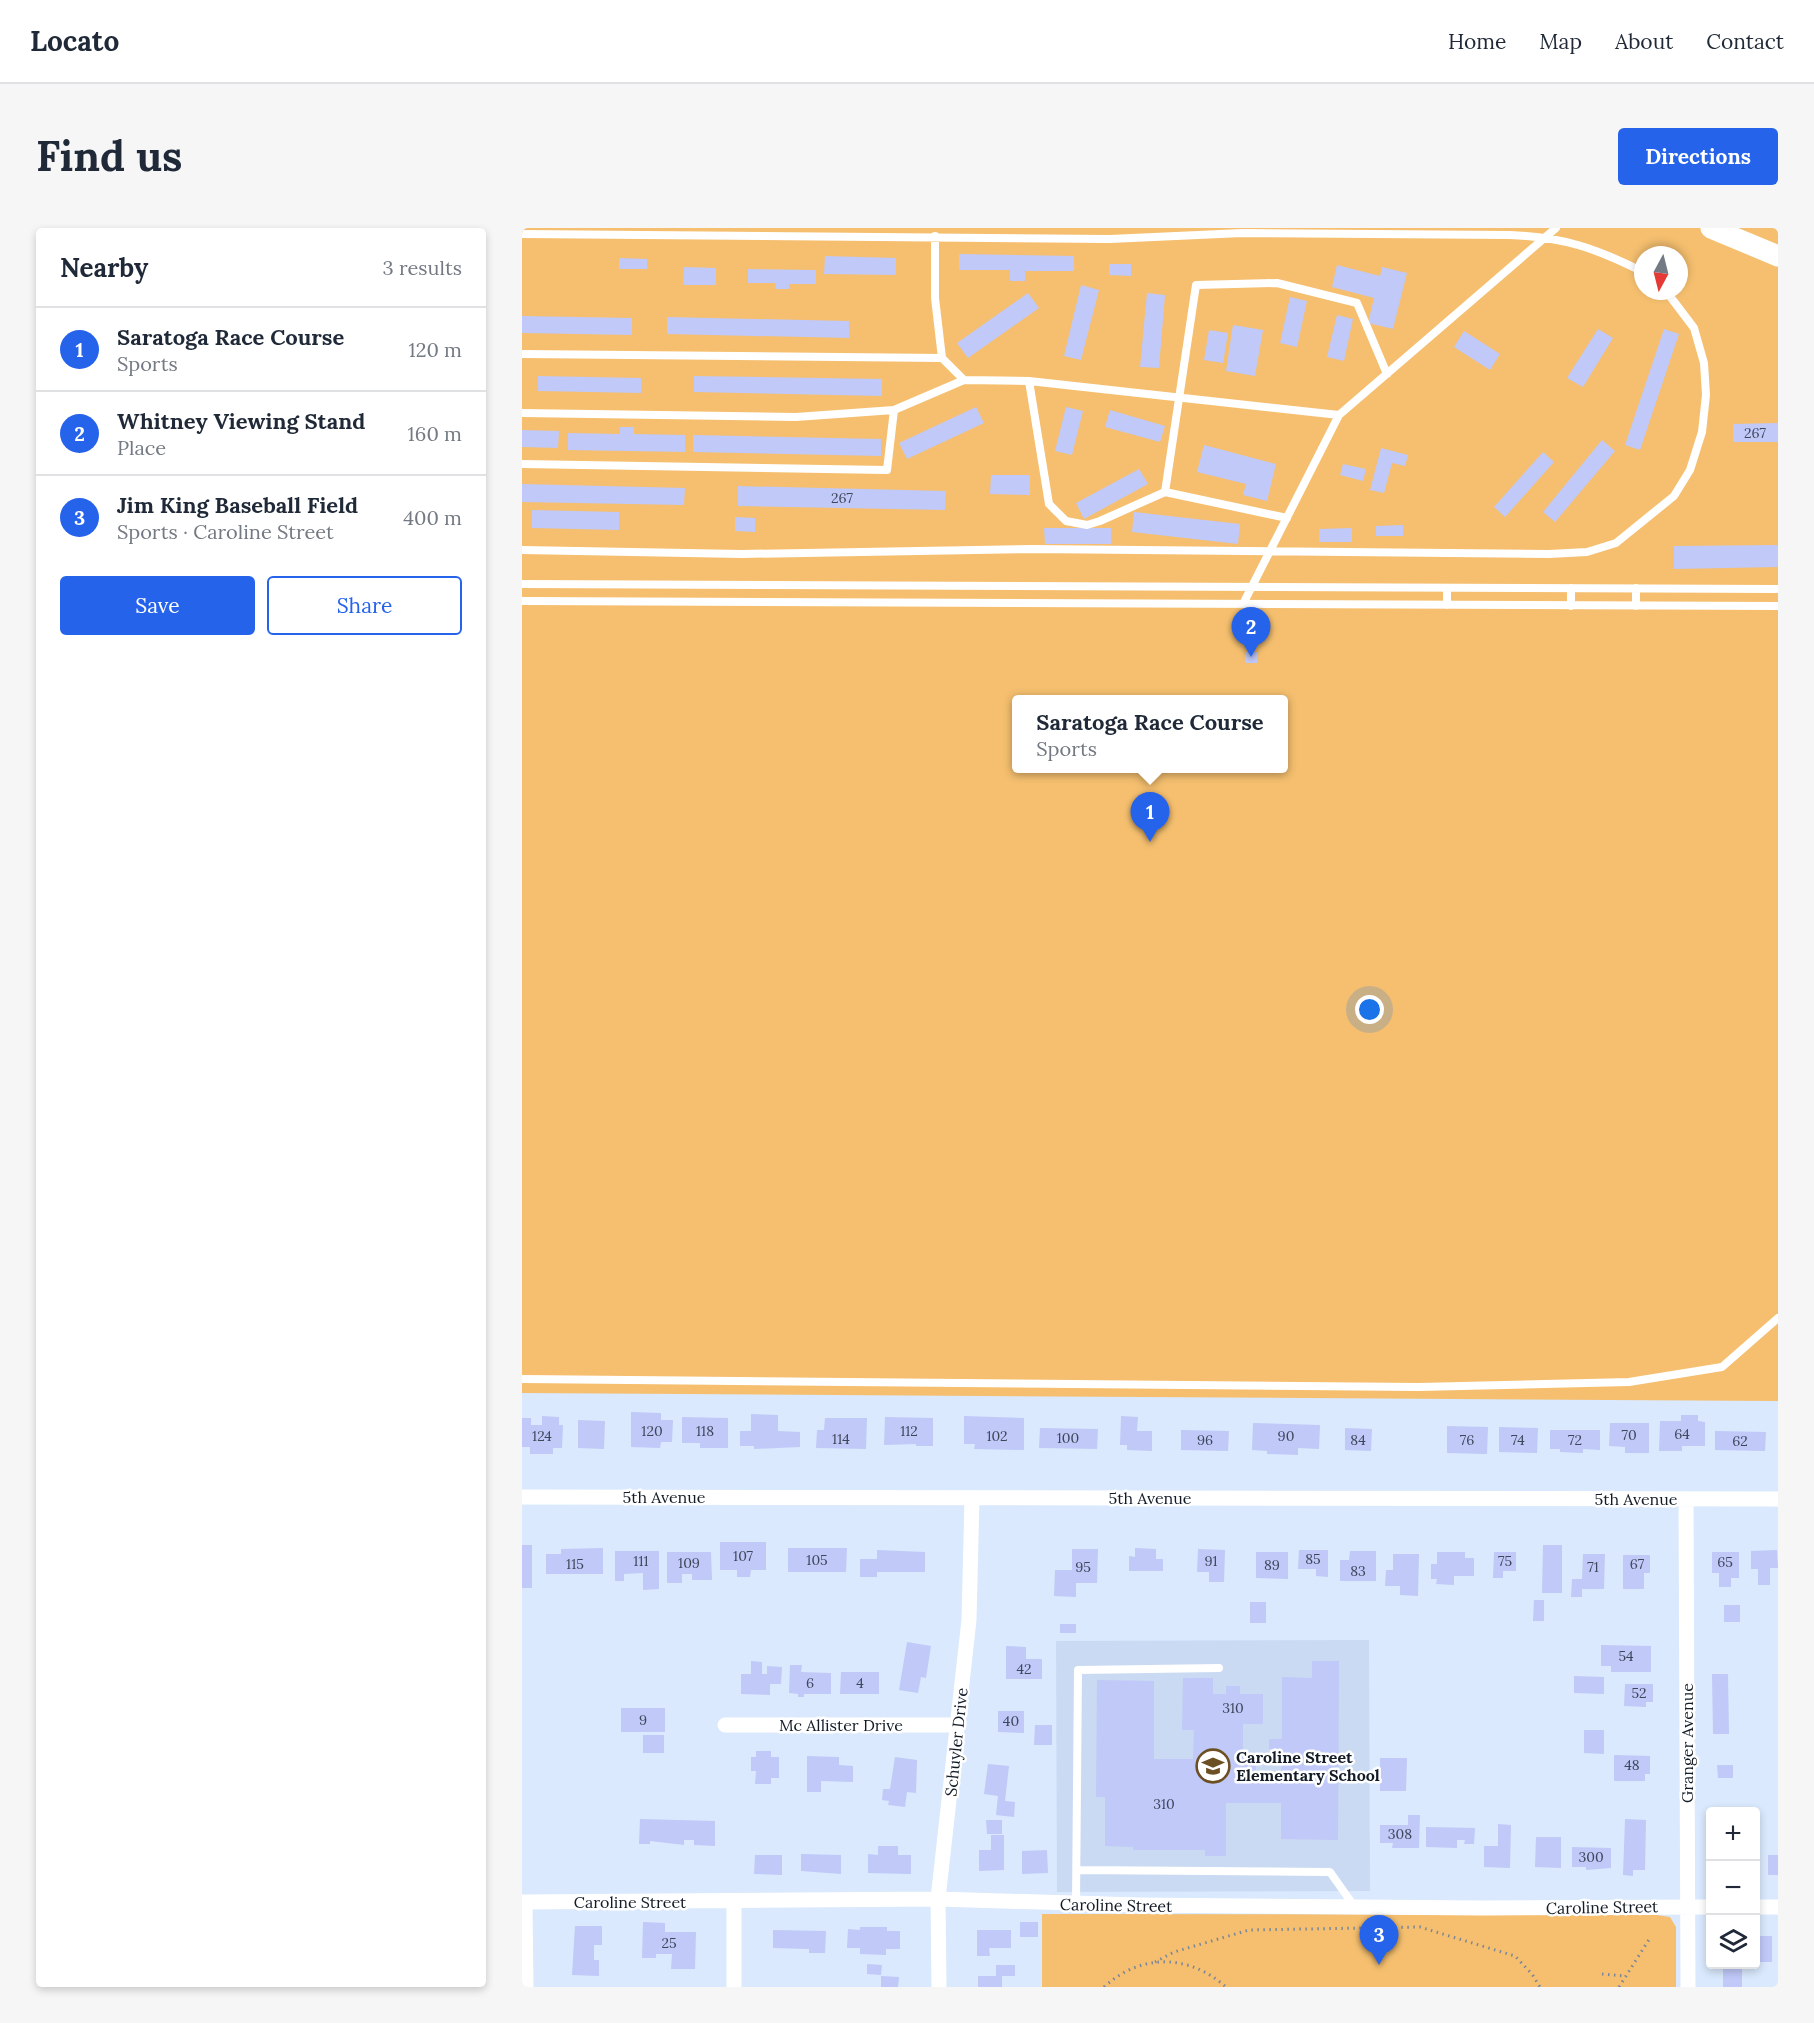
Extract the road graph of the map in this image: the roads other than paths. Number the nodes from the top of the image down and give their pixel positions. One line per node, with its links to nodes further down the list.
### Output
1 (1556, 228): 6 (lane)
2 (1711, 228): 7 (main road)
3 (796, 231): 4 (lane); 5 (lane)
4 (522, 234)
5 (935, 236): 6 (lane); 11 (lane)
6 (1545, 236): 8 (lane); 12 (lane)
7 (1778, 256)
8 (1634, 268)
9 (1673, 300): 23 (lane)
10 (522, 354): 11 (lane)
11 (942, 358): 13 (lane)
12 (1387, 374): 15 (lane); 18 (lane)
13 (964, 380): 14 (lane); 16 (lane)
14 (1029, 381): 15 (lane); 20 (lane)
15 (1180, 396): 18 (lane); 20 (lane)
16 (894, 410): 17 (lane); 19 (lane)
17 (522, 413)
18 (1339, 415): 21 (lane)
19 (522, 464)
20 (1165, 492): 21 (lane)
21 (1287, 518): 23 (lane)
22 (522, 550): 23 (lane)
23 (1269, 552): 27 (lane)
24 (522, 584): 25 (lane)
25 (790, 585): 26 (lane); 33 (lane)
26 (1010, 586): 27 (lane); 34 (lane)
27 (1251, 587): 28 (lane); 35 (lane)
28 (1447, 588): 29 (lane); 36 (lane)
29 (1571, 588): 30 (lane); 37 (lane)
30 (1636, 588): 31 (lane); 38 (lane)
31 (1778, 589)
32 (522, 601): 33 (lane)
33 (790, 602): 34 (lane)
34 (1010, 603): 35 (lane)
35 (1243, 604): 36 (lane)
36 (1447, 605): 37 (lane)
37 (1571, 606): 38 (lane)
38 (1636, 606): 39 (lane)
39 (1778, 606)
40 (1778, 1318): 41 (lane)
41 (522, 1379)
42 (522, 1497): 43 (street, 5th Avenue)
43 (972, 1498): 44 (street, 5th Avenue); 48 (street, Schuyler Drive)
44 (1686, 1499): 45 (street, 5th Avenue); 54 (street, Granger Avenue)
45 (1778, 1499)
46 (1219, 1668): 49 (lane)
47 (725, 1725): 48 (street, Mc Allister Drive)
48 (958, 1725): 50 (street, Schuyler Drive)
49 (1077, 1870): 53 (lane); 56 (lane)
50 (938, 1899): 51 (street, Caroline Street); 53 (street, Caroline Street); 61 (street, Schuyler Drive)
51 (734, 1901): 52 (street, Caroline Street); 60 (street)
52 (523, 1902): 59 (street)
53 (1076, 1905): 56 (street, Caroline Street)
54 (1687, 1906): 55 (street, Caroline Street); 56 (street, Caroline Street); 62 (street, Granger Avenue)
55 (1706, 1906)
56 (1355, 1907)
57 (1760, 1907): 58 (street)
58 (1778, 1907)
59 (526, 1987)
60 (734, 1987)
61 (939, 1987)
62 (1688, 1987)

